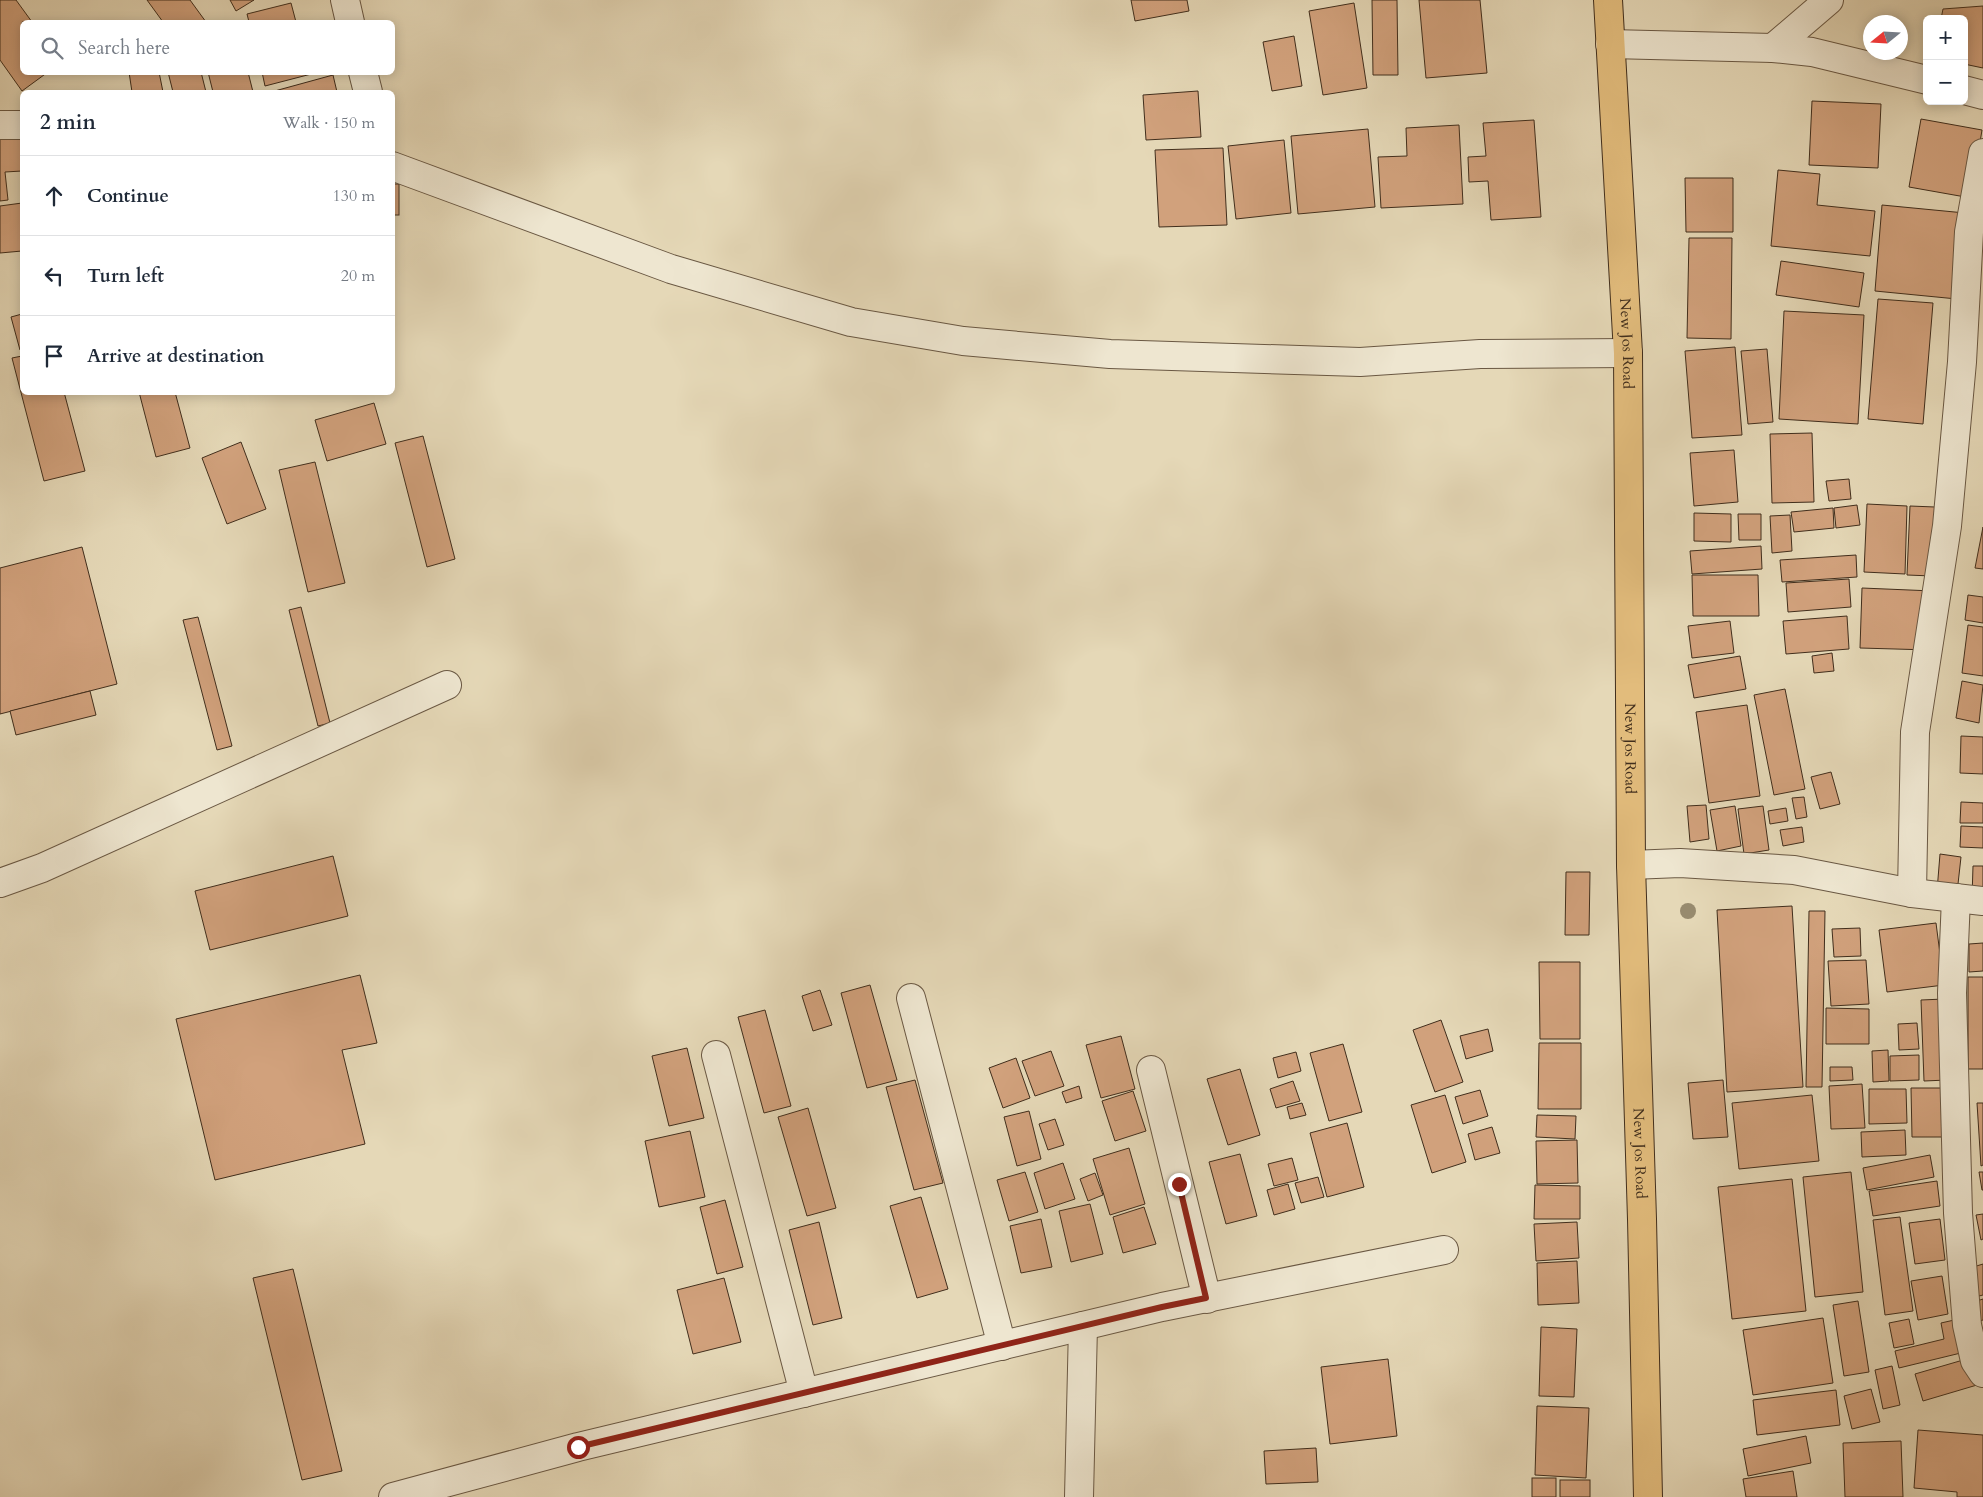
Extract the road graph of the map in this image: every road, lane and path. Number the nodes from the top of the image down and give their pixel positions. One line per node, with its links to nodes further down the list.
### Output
1 (345, 0): 4 (street)
2 (1608, 0): 5 (highway, New Jos Road)
3 (1829, 0): 6 (street)
4 (350, 20)
5 (1610, 44): 6 (street); 16 (highway, New Jos Road)
6 (1773, 48): 8 (street)
7 (364, 75): 9 (street)
8 (1923, 79)
9 (368, 90)
10 (1968, 91): 11 (street)
11 (1983, 95)
12 (0, 125): 13 (street)
13 (20, 125)
14 (1983, 153): 20 (street)
15 (395, 167): 16 (street)
16 (1628, 353): 18 (highway, New Jos Road)
17 (447, 685): 19 (street)
18 (1631, 865): 20 (street); 34 (highway, New Jos Road)
19 (0, 883)
20 (1912, 894): 21 (street)
21 (1956, 898): 22 (street); 30 (street)
22 (1983, 901)
23 (911, 998): 29 (street)
24 (716, 1055): 31 (street)
25 (1151, 1070): 27 (street)
26 (1444, 1250): 27 (street)
27 (1206, 1298): 28 (street)
28 (1083, 1326): 29 (street); 33 (street)
29 (1002, 1346): 31 (street)
30 (1983, 1373)
31 (804, 1393): 32 (street)
32 (393, 1497)
33 (1079, 1497)
34 (1648, 1497)

